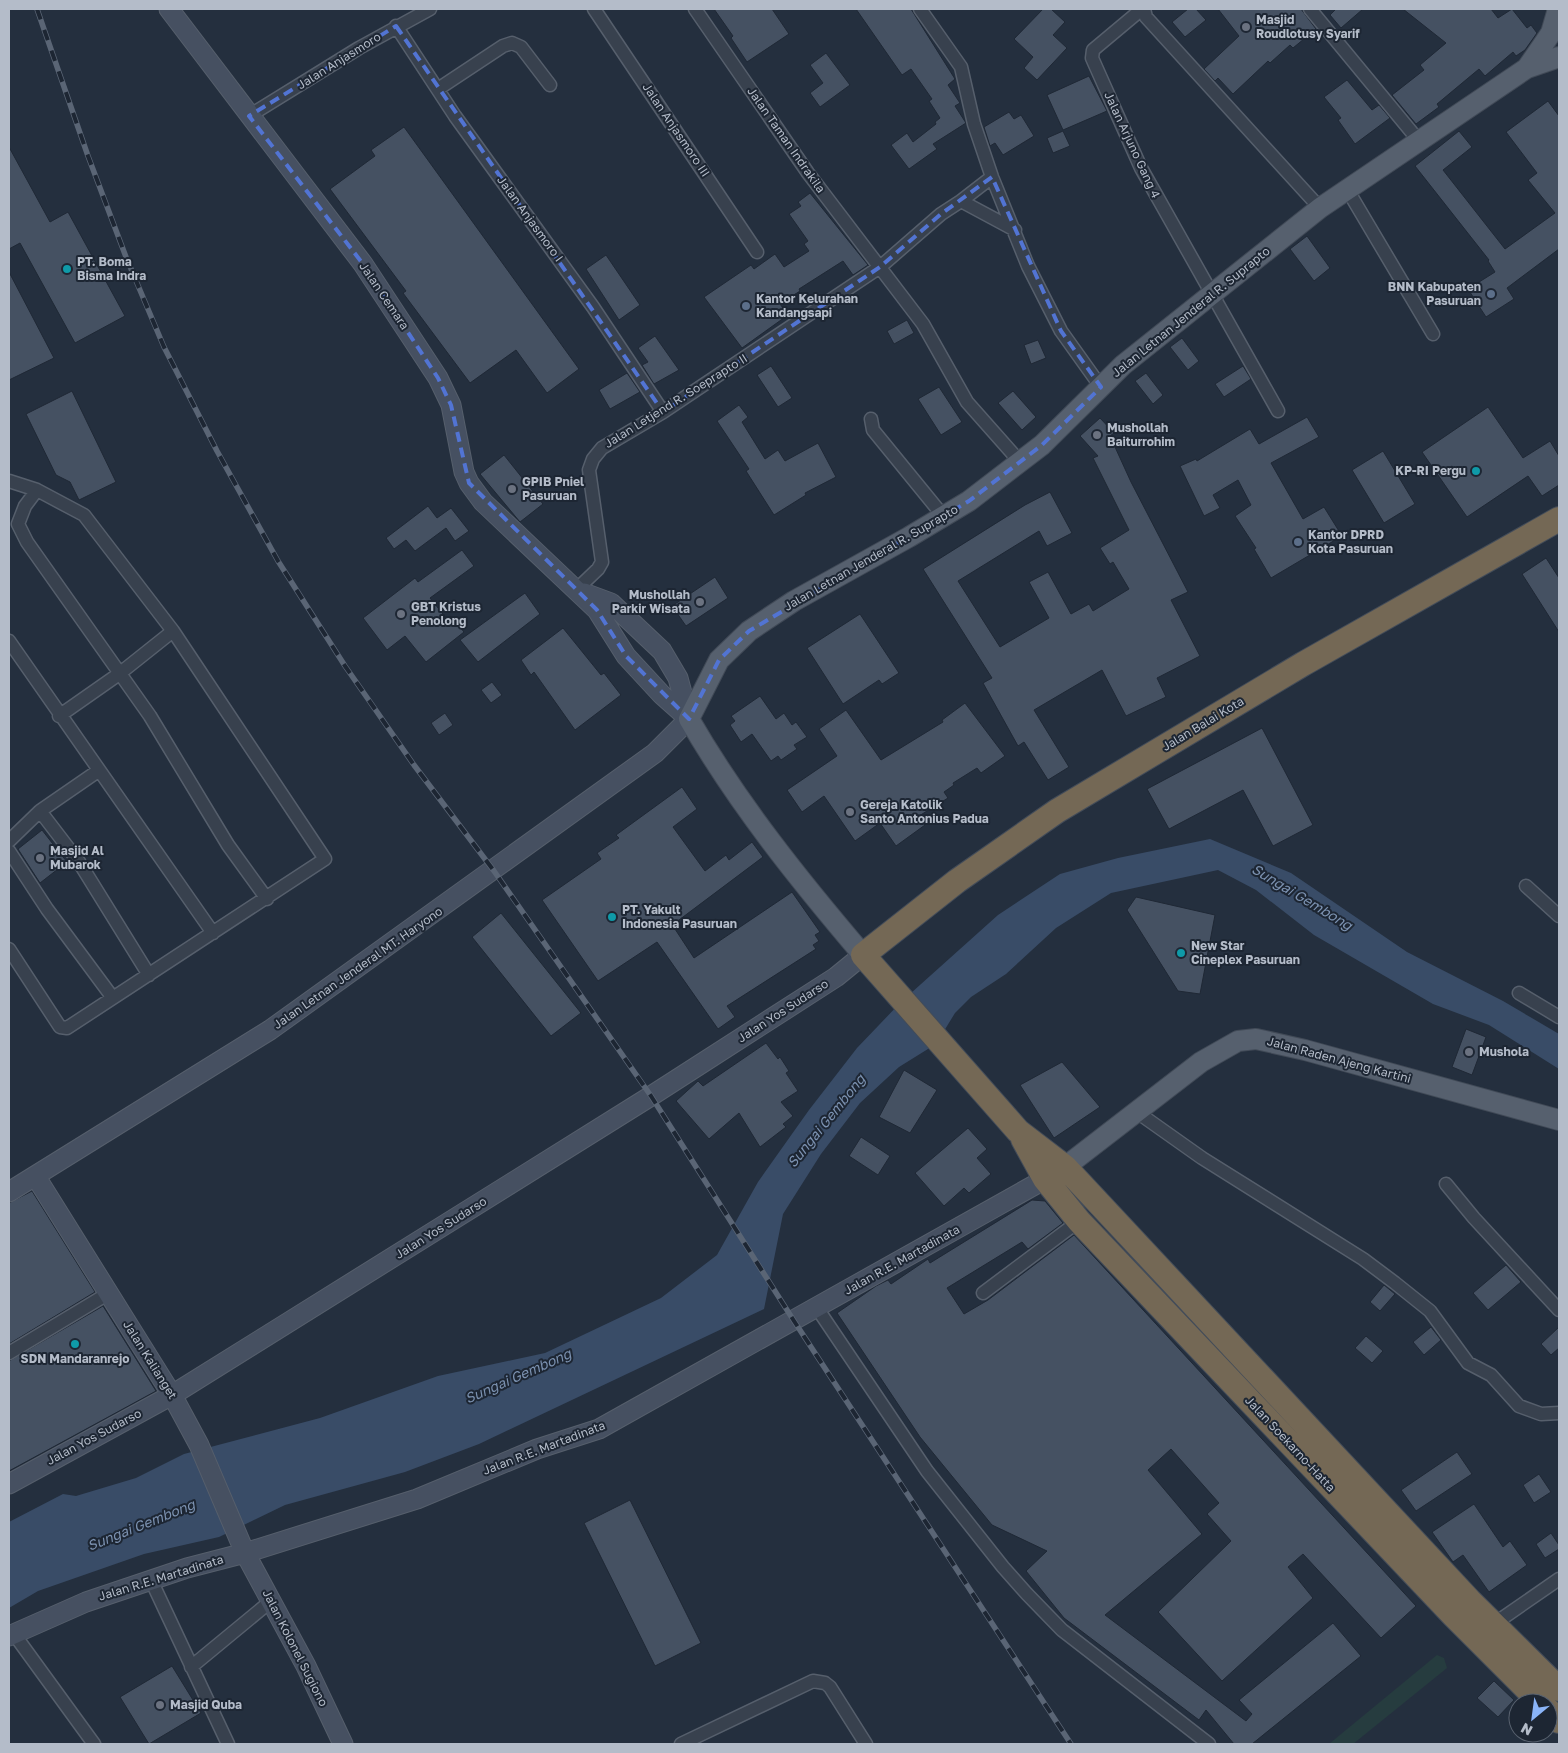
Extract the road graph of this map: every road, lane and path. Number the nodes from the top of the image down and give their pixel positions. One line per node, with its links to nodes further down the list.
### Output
1 (169, 9): 14 (street, Jalan Cemara)
2 (430, 9): 9 (street, Jalan Anjasmoro)
3 (594, 9): 21 (street, Jalan Anjasmoro III)
4 (696, 9): 22 (street, Jalan Taman Indrakila)
5 (920, 9): 16 (street)
6 (1143, 9): 19 (street); 23 (street, Jalan Arjuno Gang 4)
7 (1310, 9): 15 (street)
8 (1558, 9): 11 (main road)
9 (396, 26): 13 (street, Jalan Anjasmoro I); 14 (street, Jalan Anjasmoro)
10 (1559, 57): 11 (main road)
11 (1527, 68): 15 (main road, Jalan Letnan Jenderal R. Suprapto)
12 (550, 85): 13 (street)
13 (438, 89): 27 (street, Jalan Anjasmoro I)
14 (250, 116): 34 (street, Jalan Cemara)
15 (1419, 140): 17 (main road, Jalan Letnan Jenderal R. Suprapto)
16 (992, 178): 18 (street); 20 (street)
17 (1347, 189): 19 (main road, Jalan Letnan Jenderal R. Suprapto); 24 (street)
18 (961, 201): 20 (street); 22 (street)
19 (1320, 208): 23 (main road, Jalan Letnan Jenderal R. Suprapto)
20 (1015, 230): 25 (street)
21 (757, 252)
22 (880, 267): 27 (street, Jalan Letjend R. Soeprapto II); 29 (street, Jalan Taman Indrakila)
23 (1212, 292): 25 (main road, Jalan Letnan Jenderal R. Suprapto); 26 (street)
24 (1433, 334)
25 (1101, 387): 29 (main road, Jalan Letnan Jenderal R. Suprapto)
26 (1278, 411)
27 (663, 412): 34 (street, Jalan Letjend R. Soeprapto II)
28 (871, 420): 32 (street)
29 (1020, 463): 32 (main road, Jalan Letnan Jenderal R. Suprapto)
30 (9, 481): 31 (street)
31 (37, 490): 35 (street); 37 (street)
32 (944, 517): 39 (main road, Jalan Letnan Jenderal R. Suprapto)
33 (1559, 519): 49 (highway, Jalan Balai Kota)
34 (576, 590): 39 (street, Jalan Cemara); 39 (street, Jalan Cemara)
35 (173, 631): 37 (street); 45 (street)
36 (9, 641): 38 (street)
37 (120, 674): 38 (street); 45 (street)
38 (59, 716): 40 (street)
39 (689, 720): 49 (main road); 58 (street, Jalan Letnan Jenderal MT. Haryono)
40 (98, 771): 41 (street); 47 (street)
41 (40, 811): 42 (street); 50 (street)
42 (9, 841)
43 (9, 851): 52 (street)
44 (1526, 886): 46 (street)
45 (267, 899): 47 (street)
46 (1559, 916)
47 (213, 933): 50 (street)
48 (9, 949): 52 (street)
49 (863, 955): 56 (highway); 68 (street, Jalan Yos Sudarso)
50 (149, 976): 52 (street)
51 (1519, 993): 53 (street)
52 (113, 998)
53 (1559, 1017)
54 (1137, 1112): 55 (main road, Jalan Raden Ajeng Kartini); 57 (main road, Jalan Raden Ajeng Kartini); 69 (street)
55 (1559, 1120)
56 (1018, 1131): 57 (highway, Jalan Soekarno-Hatta); 59 (highway, Jalan Soekarno-Hatta)
57 (1065, 1166): 59 (street, Jalan R.E. Martadinata); 75 (highway, Jalan Soekarno-Hatta)
58 (36, 1176): 61 (street, Jalan Letnan Jenderal MT. Haryono); 63 (street, Jalan Kalianget)
59 (1045, 1179): 62 (highway, Jalan Soekarno-Hatta); 65 (street, Jalan R.E. Martadinata)
60 (1446, 1184): 66 (street)
61 (9, 1192)
62 (1079, 1220): 64 (street); 79 (highway, Jalan Soekarno-Hatta)
63 (109, 1293): 67 (street); 68 (street, Jalan Kalianget)
64 (983, 1293)
65 (817, 1308): 71 (street, Jalan R.E. Martadinata); 85 (street)
66 (1559, 1310)
67 (9, 1353)
68 (172, 1394): 70 (street, Jalan Yos Sudarso); 71 (street, Jalan Kalianget)
69 (1559, 1413)
70 (9, 1484)
71 (242, 1545): 73 (street, Jalan R.E. Martadinata); 74 (street, Jalan Kolonel Sugiono)
72 (1559, 1579): 75 (street)
73 (150, 1580): 76 (street, Jalan R.E. Martadinata); 77 (street)
74 (271, 1601): 77 (street); 82 (street, Jalan Kolonel Sugiono)
75 (1494, 1624): 78 (highway, Jalan Soekarno-Hatta)
76 (11, 1635): 80 (street)
77 (191, 1667): 81 (street)
78 (1559, 1689)
79 (1531, 1693)
80 (94, 1744)
81 (228, 1744)
82 (343, 1744)
83 (681, 1744): 84 (street)
84 (866, 1744)
85 (1210, 1744)

